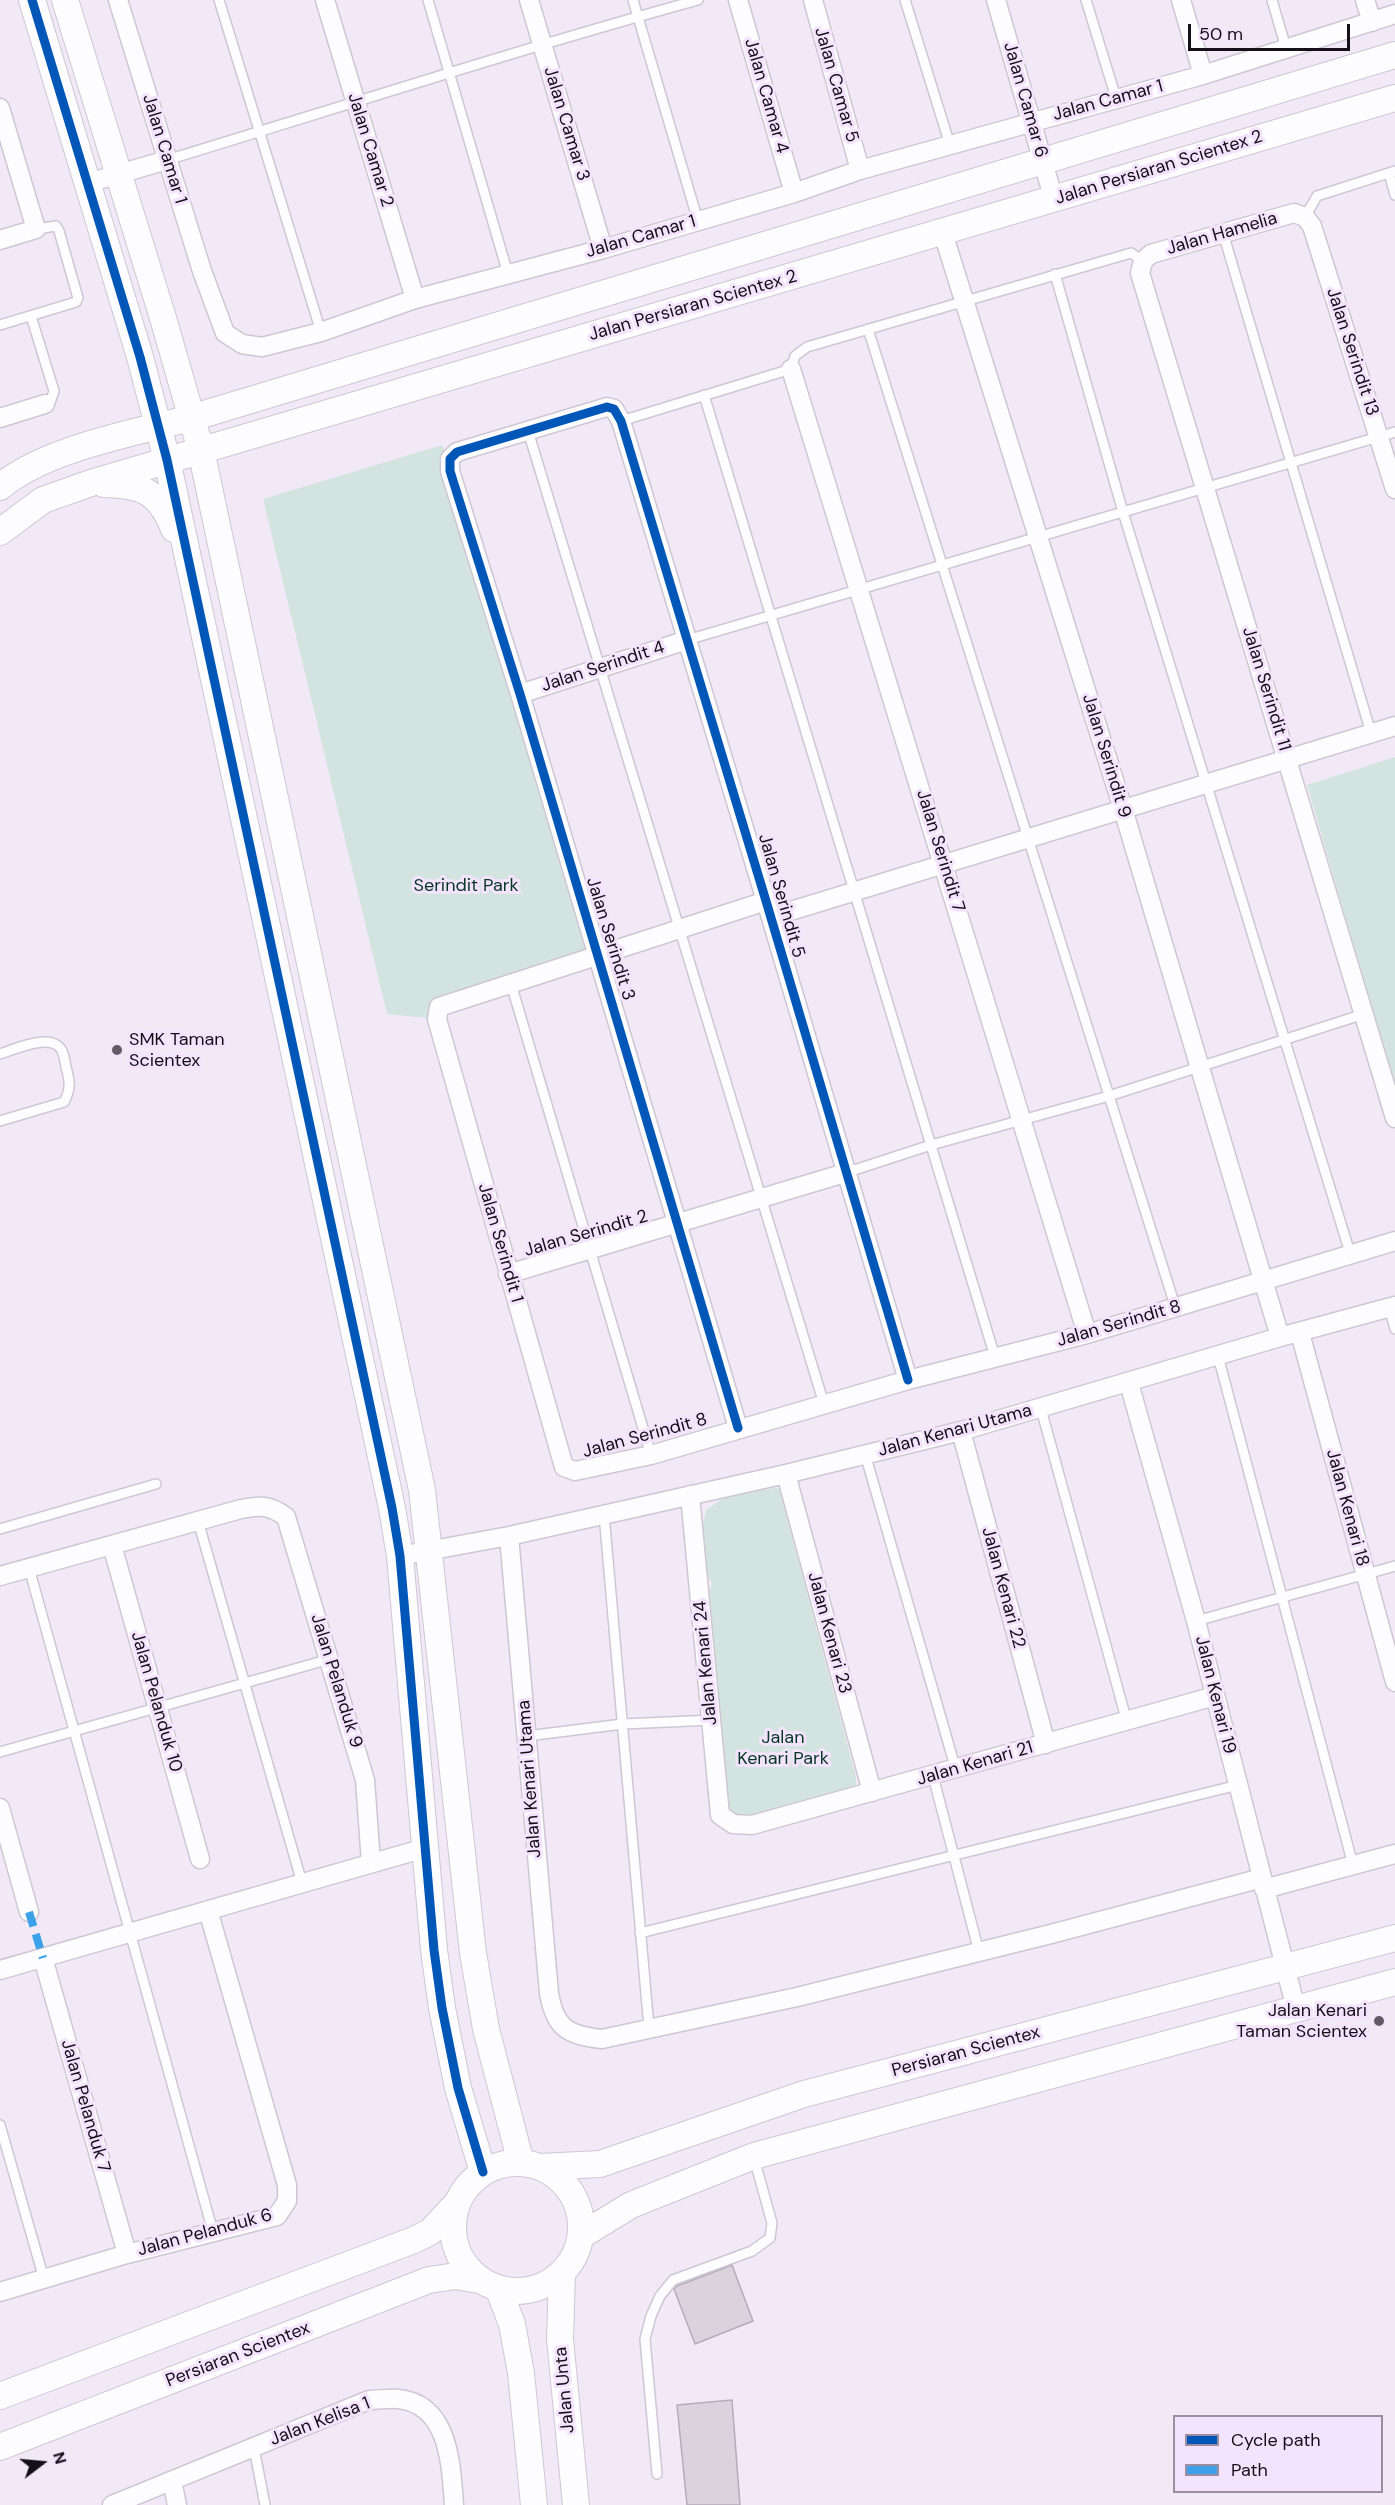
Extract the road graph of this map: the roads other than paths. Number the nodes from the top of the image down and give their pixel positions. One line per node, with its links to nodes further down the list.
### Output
1 (32, 0): 38 (street)
2 (65, 0): 37 (street)
3 (118, 0): 33 (street, Jalan Camar 1)
4 (219, 0): 31 (lane)
5 (325, 0): 28 (street, Jalan Camar 2)
6 (428, 0): 24 (lane)
7 (529, 0): 21 (street, Jalan Camar 3)
8 (633, 0): 19 (lane)
9 (698, 0): 19 (lane)
10 (738, 0): 39 (street, Jalan Camar 4)
11 (813, 0): 35 (street, Jalan Camar 5)
12 (905, 0): 32 (lane)
13 (996, 0): 30 (street, Jalan Camar 6)
14 (1086, 0): 26 (lane)
15 (1180, 0): 25 (street)
16 (1272, 0): 22 (lane)
17 (1365, 0): 20 (street)
18 (1395, 14): 20 (street, Jalan Camar 1)
19 (638, 16): 21 (lane); 43 (lane)
20 (1372, 22): 22 (street, Jalan Camar 1)
21 (542, 44): 24 (lane); 48 (street, Jalan Camar 3)
22 (1286, 48): 25 (street, Jalan Camar 1)
23 (1395, 55): 34 (street, Jalan Persiaran Scientex 2)
24 (450, 74): 28 (lane); 50 (lane)
25 (1203, 75): 26 (street, Jalan Camar 1)
26 (1116, 98): 30 (street, Jalan Camar 1)
27 (1395, 98): 41 (street, Jalan Persiaran Scientex 2)
28 (356, 103): 31 (lane); 52 (street, Jalan Camar 2)
29 (0, 108): 44 (street)
30 (1032, 122): 32 (street, Jalan Camar 1); 34 (street, Jalan Camar 6)
31 (259, 132): 33 (lane); 57 (lane)
32 (950, 145): 35 (street, Jalan Camar 1)
33 (167, 160): 37 (street); 57 (street, Jalan Camar 1)
34 (1042, 163): 41 (street, Jalan Camar 6); 62 (street, Jalan Persiaran Scientex 2)
35 (860, 170): 39 (street, Jalan Camar 1)
36 (1392, 172): 40 (lane); 42 (lane)
37 (118, 174): 38 (street); 62 (street)
38 (88, 183): 64 (street)
39 (794, 193): 43 (street, Jalan Camar 1)
40 (1395, 195)
41 (1054, 200): 45 (street, Jalan Persiaran Scientex 2)
42 (1305, 217): 46 (street, Jalan Hamelia); 66 (street, Jalan Serindit 13)
43 (698, 220): 48 (street, Jalan Camar 1)
44 (36, 229): 47 (street); 54 (lane)
45 (943, 233): 53 (street, Jalan Serindit 9); 67 (street, Jalan Persiaran Scientex 2)
46 (1224, 233): 49 (street, Jalan Hamelia); 69 (lane)
47 (0, 240)
48 (603, 249): 50 (street, Jalan Camar 1)
49 (1143, 261): 51 (lane); 72 (street, Jalan Serindit 11)
50 (508, 274): 52 (street, Jalan Camar 1)
51 (1056, 274): 53 (lane); 74 (lane)
52 (415, 299): 57 (street, Jalan Camar 1)
53 (963, 301): 56 (lane); 76 (street, Jalan Serindit 9)
54 (31, 316): 55 (lane); 60 (lane)
55 (0, 325)
56 (868, 329): 58 (lane); 77 (lane)
57 (321, 332)
58 (791, 369): 59 (lane); 79 (street, Jalan Serindit 7)
59 (704, 395): 63 (lane); 80 (lane)
60 (45, 404): 61 (street)
61 (0, 418)
62 (191, 418): 64 (street, Jalan Persiaran Scientex 2); 67 (street)
63 (621, 421): 65 (street); 81 (street, Jalan Serindit 5)
64 (158, 427): 68 (street); 71 (street, Jalan Persiaran Scientex 2)
65 (528, 431): 82 (lane); 83 (street, Jalan Serindit 3)
66 (1387, 434): 69 (lane); 73 (street, Jalan Serindit 13)
67 (201, 450): 68 (street, Jalan Persiaran Scientex 2); 138 (street)
68 (167, 460): 70 (street, Jalan Persiaran Scientex 2); 78 (street)
69 (1290, 463): 72 (lane); 85 (lane)
70 (91, 483): 75 (street, Jalan Persiaran Scientex 2); 78 (street)
71 (0, 487)
72 (1205, 488): 74 (lane); 86 (street, Jalan Serindit 11)
73 (1395, 489)
74 (1122, 512): 76 (lane); 87 (lane)
75 (0, 532)
76 (1037, 537): 77 (lane); 88 (street, Jalan Serindit 9)
77 (942, 565): 79 (lane); 89 (lane)
78 (192, 575): 139 (street)
79 (860, 590): 80 (lane); 90 (street, Jalan Serindit 7)
80 (771, 616): 81 (lane); 91 (lane)
81 (687, 640): 82 (street, Jalan Serindit 4); 92 (street, Jalan Serindit 5)
82 (602, 669): 83 (street, Jalan Serindit 4); 93 (lane)
83 (520, 694): 94 (street, Jalan Serindit 3)
84 (1395, 726): 85 (street)
85 (1371, 733): 86 (street)
86 (1287, 759): 87 (street); 96 (street, Jalan Serindit 11)
87 (1205, 784): 88 (street); 97 (lane)
88 (1123, 809): 89 (street); 99 (street, Jalan Serindit 9)
89 (1028, 838): 90 (street); 100 (lane)
90 (944, 864): 91 (street); 102 (street, Jalan Serindit 7)
91 (854, 891): 92 (street); 104 (lane)
92 (769, 909): 93 (street); 105 (street, Jalan Serindit 5)
93 (680, 928): 94 (street); 106 (lane)
94 (598, 957): 95 (street); 107 (street, Jalan Serindit 3)
95 (511, 984): 109 (lane); 111 (street, Jalan Serindit 1)
96 (1364, 1014): 97 (lane); 101 (street, Jalan Serindit 11)
97 (1285, 1039): 99 (lane); 110 (lane)
98 (0, 1054): 103 (lane)
99 (1200, 1066): 100 (lane); 112 (street, Jalan Serindit 9)
100 (1109, 1096): 102 (lane); 114 (lane)
101 (1395, 1118)
102 (1023, 1120): 104 (lane); 117 (street, Jalan Serindit 7)
103 (0, 1121)
104 (931, 1145): 105 (lane); 120 (lane)
105 (845, 1173): 106 (street, Jalan Serindit 2); 121 (street, Jalan Serindit 5)
106 (762, 1200): 107 (street, Jalan Serindit 2); 123 (lane)
107 (678, 1224): 109 (street, Jalan Serindit 2); 125 (street, Jalan Serindit 3)
108 (1395, 1241): 110 (street, Jalan Serindit 8)
109 (589, 1250): 111 (street, Jalan Serindit 2); 128 (lane)
110 (1350, 1253): 112 (street, Jalan Serindit 8)
111 (508, 1274): 129 (street, Jalan Serindit 1)
112 (1264, 1280): 114 (street, Jalan Serindit 8); 118 (street, Jalan Serindit 9)
113 (1392, 1306): 115 (lane); 116 (street, Jalan Kenari Utama)
114 (1176, 1309): 117 (street, Jalan Serindit 8)
115 (1395, 1329)
116 (1300, 1333): 118 (street, Jalan Kenari Utama); 142 (street, Jalan Kenari 18)
117 (1087, 1334): 120 (street, Jalan Serindit 8)
118 (1280, 1337): 119 (street, Jalan Kenari Utama)
119 (1218, 1356): 122 (street, Jalan Kenari Utama); 144 (lane)
120 (994, 1357): 121 (street, Jalan Serindit 8)
121 (908, 1380): 123 (street, Jalan Serindit 8)
122 (1129, 1383): 124 (street, Jalan Kenari Utama); 145 (street, Jalan Kenari 19)
123 (824, 1404): 125 (street, Jalan Serindit 8)
124 (1041, 1409): 126 (street, Jalan Kenari Utama); 152 (lane)
125 (738, 1428): 128 (street, Jalan Serindit 8)
126 (961, 1431): 127 (street, Jalan Kenari Utama); 156 (street, Jalan Kenari 22)
127 (865, 1454): 130 (street, Jalan Kenari Utama); 158 (lane)
128 (651, 1455): 129 (street, Jalan Serindit 8)
129 (564, 1467)
130 (786, 1474): 132 (street, Jalan Kenari Utama); 162 (street, Jalan Kenari 23)
131 (156, 1484): 135 (lane)
132 (690, 1495): 133 (street, Jalan Kenari Utama); 151 (street, Jalan Kenari 24)
133 (604, 1514): 136 (street, Jalan Kenari Utama); 153 (lane)
134 (198, 1521): 137 (street); 146 (street, Jalan Pelanduk 9); 148 (lane)
135 (0, 1529)
136 (509, 1536): 138 (street, Jalan Kenari Utama); 155 (street, Jalan Kenari Utama)
137 (112, 1545): 141 (street); 150 (street, Jalan Pelanduk 10)
138 (430, 1551): 139 (street, Jalan Kenari Utama); 160 (street)
139 (400, 1556): 165 (street)
140 (1395, 1566): 142 (lane)
141 (29, 1568): 143 (street); 154 (lane)
142 (1365, 1575): 144 (lane); 147 (street, Jalan Kenari 18)
143 (0, 1576)
144 (1282, 1596): 145 (lane); 170 (lane)
145 (1196, 1621): 149 (street, Jalan Kenari 19)
146 (330, 1659): 148 (lane); 169 (street, Jalan Pelanduk 9)
147 (1395, 1682)
148 (245, 1683): 150 (lane); 171 (lane)
149 (1215, 1696): 152 (street, Jalan Kenari 21); 161 (street, Jalan Kenari 19)
150 (158, 1707): 154 (lane); 168 (street, Jalan Pelanduk 10)
151 (712, 1720): 153 (lane); 164 (street, Jalan Kenari 24)
152 (1127, 1722): 156 (street, Jalan Kenari 21)
153 (623, 1724): 155 (lane); 176 (lane)
154 (74, 1731): 157 (lane); 175 (lane)
155 (527, 1736): 184 (street, Jalan Kenari Utama)
156 (1046, 1744): 158 (street, Jalan Kenari 21)
157 (0, 1752)
158 (956, 1770): 159 (street, Jalan Kenari 21)
159 (933, 1776): 162 (street, Jalan Kenari 21); 167 (lane)
160 (454, 1781): 165 (street); 187 (street)
161 (1238, 1785): 167 (lane); 172 (street, Jalan Kenari 19)
162 (872, 1792): 164 (street, Jalan Kenari 21)
163 (0, 1808): 174 (street)
164 (733, 1824)
165 (425, 1848): 169 (street); 188 (street)
166 (1395, 1854): 170 (street)
167 (952, 1855): 176 (lane); 178 (lane)
168 (200, 1858)
169 (371, 1863): 171 (street)
170 (1353, 1865): 172 (street)
171 (302, 1883): 173 (street)
172 (1263, 1883): 178 (street); 180 (street, Jalan Kenari 19)
173 (208, 1910): 175 (street); 190 (street, Jalan Pelanduk 6)
174 (29, 1912)
175 (130, 1933): 179 (street); 190 (lane)
176 (640, 1933): 184 (lane)
177 (1395, 1938): 180 (street, Persiaran Scientex)
178 (979, 1952): 184 (street)
179 (43, 1958): 181 (street); 192 (street, Jalan Pelanduk 7)
180 (1284, 1968): 183 (street, Jalan Kenari 19); 187 (street, Persiaran Scientex)
181 (0, 1970)
182 (1395, 1982): 183 (street)
183 (1296, 2009): 186 (street)
184 (649, 2028)
185 (0, 2125): 194 (lane)
186 (754, 2156): 191 (street); 200 (lane)
187 (531, 2165): 188 (street); 191 (street)
188 (483, 2172): 189 (street)
189 (458, 2202): 195 (street); 197 (street)
190 (213, 2232): 192 (street, Jalan Pelanduk 6)
191 (582, 2235): 193 (street)
192 (127, 2254): 194 (street, Jalan Pelanduk 6)
193 (562, 2275): 195 (street); 207 (street, Jalan Unta)
194 (44, 2279): 196 (street, Jalan Pelanduk 6)
195 (489, 2285): 198 (street, Persiaran Scientex); 206 (street)
196 (0, 2292)
197 (0, 2396)
198 (0, 2447)
199 (254, 2448): 201 (street, Jalan Kelisa 1); 204 (lane); 205 (street, Jalan Kelisa 1)
200 (657, 2474)
201 (172, 2481): 202 (street, Jalan Kelisa 1); 203 (street)
202 (112, 2505)
203 (177, 2505)
204 (265, 2505)
205 (454, 2505)
206 (534, 2505)
207 (576, 2505)

